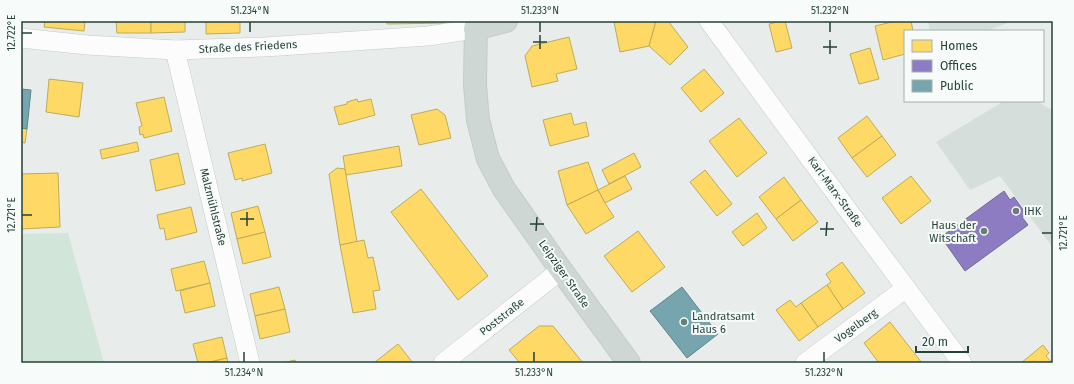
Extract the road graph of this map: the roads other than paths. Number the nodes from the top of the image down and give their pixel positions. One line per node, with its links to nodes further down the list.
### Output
1 (506, 21): 3 (main road)
2 (709, 21): 7 (street, Karl-Marx-Straße)
3 (475, 25): 5 (street, Straße des Friedens); 6 (main road, Leipziger Straße)
4 (21, 38): 5 (street, Straße des Friedens)
5 (175, 50): 8 (street, Malzmühlstraße)
6 (561, 270): 9 (street, Poststraße); 10 (main road, Leipziger Straße)
7 (906, 288): 11 (street, Vogelberg); 12 (street, Karl-Marx-Straße)
8 (250, 363)
9 (443, 363)
10 (628, 363)
11 (805, 363)
12 (962, 363)

